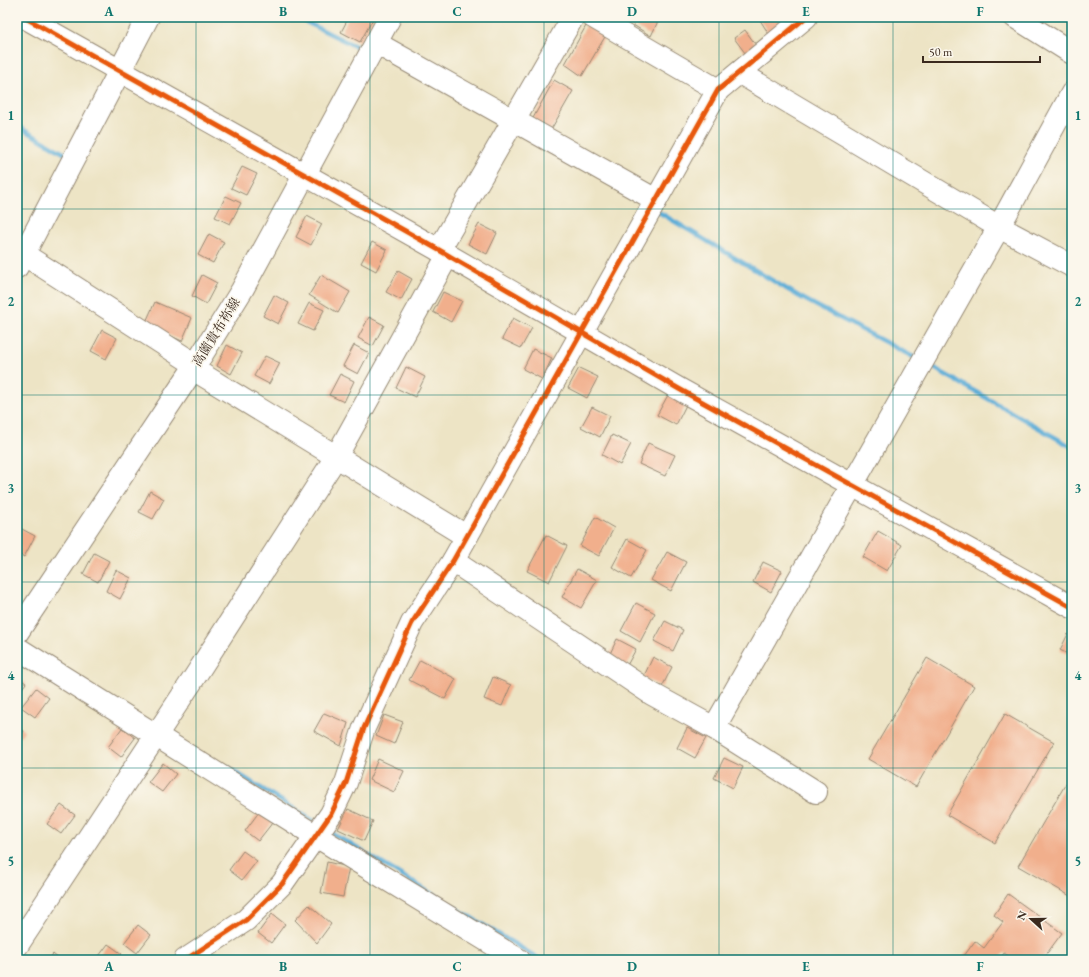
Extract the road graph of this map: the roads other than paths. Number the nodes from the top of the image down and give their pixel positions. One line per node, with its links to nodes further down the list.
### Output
1 (24, 17): 10 (street)
2 (148, 17): 10 (street)
3 (390, 17): 8 (street, 高薗貴布祢線)
4 (573, 17): 14 (street)
5 (593, 17): 12 (street)
6 (806, 17): 11 (street)
7 (1014, 17): 9 (street)
8 (376, 43): 14 (street); 15 (street, 高薗貴布祢線)
9 (1072, 53)
10 (119, 69): 15 (street); 19 (street)
11 (740, 73): 12 (street); 17 (street)
12 (718, 90): 16 (street)
13 (1072, 93): 17 (street)
14 (510, 124): 16 (street); 18 (street)
15 (304, 175): 18 (street); 22 (street, 高薗貴布祢線)
16 (654, 205): 21 (street)
17 (999, 227): 20 (street); 24 (street)
18 (443, 252): 21 (street); 23 (street)
19 (19, 257): 22 (street)
20 (1072, 266)
21 (582, 332): 24 (street); 25 (street)
22 (194, 367): 23 (street); 28 (street, 高薗貴布祢線)
23 (336, 457): 25 (street); 31 (street)
24 (852, 485): 27 (street); 30 (street)
25 (466, 536): 26 (street)
26 (453, 561): 30 (street); 33 (street)
27 (1069, 599)
28 (17, 633)
29 (17, 648): 31 (street)
30 (714, 728): 32 (street)
31 (155, 735): 33 (street); 34 (street)
32 (816, 792)
33 (316, 836): 35 (street); 36 (street)
34 (17, 946)
35 (185, 960)
36 (519, 960)

